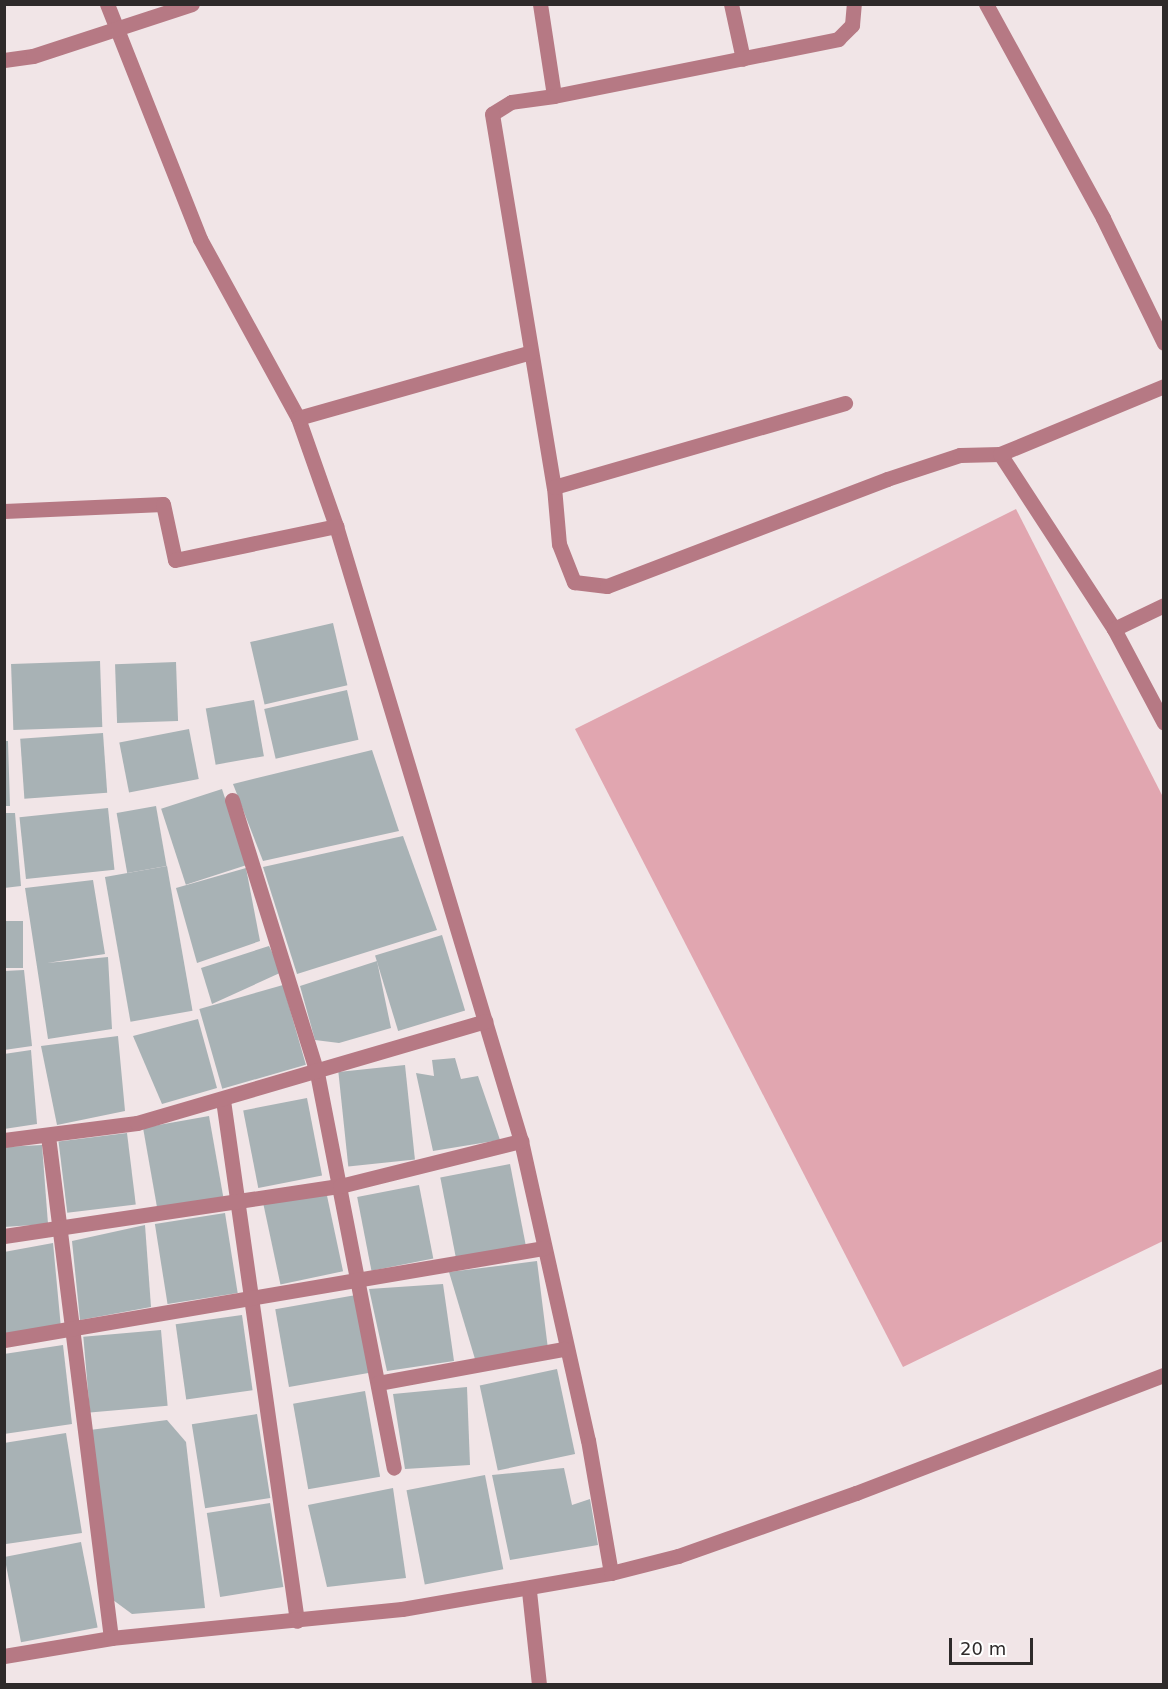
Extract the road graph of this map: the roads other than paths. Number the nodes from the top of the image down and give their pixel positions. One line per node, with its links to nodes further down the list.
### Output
1 (107, 4): 7 (street)
2 (192, 4): 7 (street)
3 (540, 4): 10 (street)
4 (731, 4): 8 (street)
5 (854, 4): 8 (street)
6 (986, 4): 11 (street)
7 (115, 31): 9 (street); 15 (street)
8 (743, 59): 10 (street)
9 (4, 60)
10 (555, 96): 12 (street)
11 (1164, 343)
12 (531, 352): 15 (street); 17 (street)
13 (1164, 386): 16 (street)
14 (845, 404): 17 (street)
15 (298, 418): 19 (street)
16 (1000, 454): 17 (street); 21 (street)
17 (554, 487)
18 (4, 511): 19 (street)
19 (336, 526): 24 (street)
20 (1164, 604): 21 (street)
21 (1114, 629): 22 (street)
22 (1164, 723)
23 (232, 800): 25 (street)
24 (485, 1021): 25 (street); 29 (street)
25 (317, 1074): 26 (street); 30 (street)
26 (223, 1100): 27 (street); 31 (street)
27 (48, 1136): 28 (street); 32 (street)
28 (4, 1140)
29 (521, 1141): 30 (street); 34 (street)
30 (340, 1186): 31 (street); 35 (street)
31 (238, 1201): 32 (street); 36 (street)
32 (57, 1226): 33 (street); 37 (street)
33 (4, 1236)
34 (544, 1248): 35 (street); 39 (street)
35 (360, 1283): 36 (street); 41 (street)
36 (253, 1300): 37 (street); 45 (street)
37 (70, 1328): 38 (street); 46 (street)
38 (4, 1340)
39 (564, 1349): 41 (street); 43 (street)
40 (1164, 1375): 43 (street)
41 (378, 1383): 42 (street)
42 (394, 1468)
43 (611, 1573): 44 (street)
44 (529, 1591): 45 (street); 48 (street)
45 (297, 1621): 46 (street)
46 (111, 1638): 47 (street)
47 (4, 1656)
48 (539, 1684)

